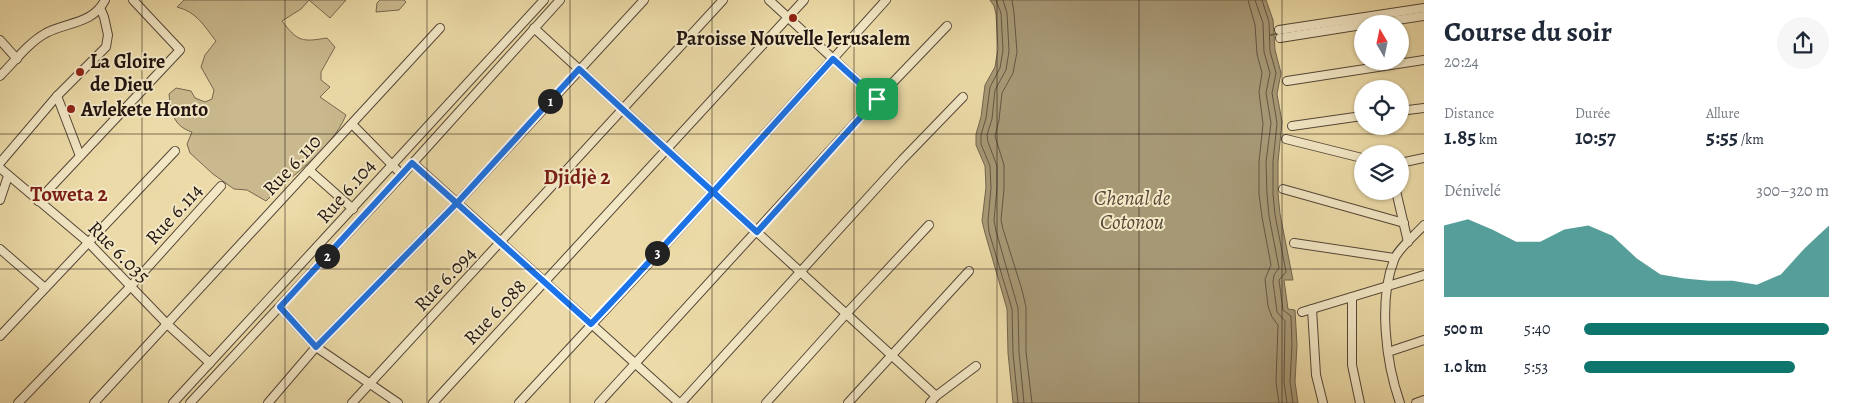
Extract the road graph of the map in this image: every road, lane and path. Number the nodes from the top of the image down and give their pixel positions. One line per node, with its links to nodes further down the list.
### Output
1 (105, 0): 11 (street)
2 (133, 0): 40 (street)
3 (544, 0): 46 (street, Rue 6.104)
4 (560, 0): 19 (street, Rue 6.104)
5 (644, 0): 25 (street)
6 (723, 0): 32 (street, Rue 6.094)
7 (769, 0): 13 (street)
8 (804, 0): 13 (street, Rue 6.088)
9 (886, 0): 23 (street)
10 (1424, 8): 15 (street)
11 (101, 10): 22 (street); 28 (street)
12 (1424, 16): 14 (street)
13 (788, 18): 23 (street); 38 (street, Rue 6.088)
14 (1409, 18)
15 (1344, 24): 16 (street); 20 (street)
16 (1354, 25)
17 (947, 26): 30 (street)
18 (440, 28): 35 (street, Rue 6.110)
19 (534, 28): 25 (street); 45 (street, Rue 6.104)
20 (1280, 34)
21 (0, 40): 22 (street)
22 (17, 58): 26 (street)
23 (833, 59): 30 (street); 53 (street)
24 (1424, 60): 27 (street)
25 (579, 69): 32 (street); 57 (street)
26 (0, 76)
27 (1287, 80)
28 (57, 96): 40 (street); 44 (street)
29 (963, 97): 70 (street)
30 (877, 99): 62 (street)
31 (1424, 108): 33 (street)
32 (624, 110): 38 (street); 63 (street, Rue 6.094)
33 (1409, 110)
34 (1354, 117): 36 (street)
35 (352, 124): 46 (street); 48 (street, Rue 6.110)
36 (1292, 126)
37 (1286, 139): 41 (street)
38 (667, 149): 53 (street); 72 (street, Rue 6.088)
39 (175, 151): 65 (street)
40 (80, 156): 56 (street)
41 (1354, 156)
42 (1424, 158): 43 (street)
43 (1409, 161)
44 (0, 163)
45 (412, 163): 49 (street, Rue 6.104); 57 (street)
46 (391, 165): 49 (street); 58 (street, Rue 6.104)
47 (0, 168): 50 (street, Rue 6.035)
48 (309, 170): 58 (street); 81 (street, Rue 6.110)
49 (402, 175): 77 (street, Rue 6.104)
50 (8, 176): 54 (street); 56 (street, Rue 6.035)
51 (221, 186): 73 (street, Rue 6.114)
52 (1283, 189): 59 (street)
53 (713, 192): 62 (street); 82 (street)
54 (0, 200)
55 (1398, 200): 59 (street)
56 (38, 201): 65 (street, Rue 6.035)
57 (457, 203): 63 (street); 85 (street)
58 (353, 209): 88 (street, Rue 6.104)
59 (1404, 223): 64 (street)
60 (929, 225): 80 (street)
61 (1424, 226): 64 (street)
62 (757, 232): 70 (street); 89 (street)
63 (501, 242): 72 (street); 91 (street, Rue 6.094)
64 (1408, 242): 68 (street)
65 (89, 243): 73 (street, Rue 6.035); 75 (street)
66 (1294, 243): 68 (street)
67 (0, 249): 75 (street)
68 (1394, 258): 74 (street)
69 (969, 271): 87 (street)
70 (801, 272): 80 (street); 104 (street)
71 (1424, 275): 74 (street)
72 (545, 282): 82 (street); 101 (street, Rue 6.088)
73 (131, 286): 81 (street, Rue 6.035); 94 (street, Rue 6.114)
74 (1388, 286): 76 (street); 86 (street)
75 (45, 288): 83 (street)
76 (1352, 297): 78 (street); 109 (street)
77 (280, 307): 85 (street); 97 (street, Rue 6.104)
78 (1312, 309): 79 (street); 108 (street)
79 (1302, 312)
80 (846, 314): 87 (street); 105 (street)
81 (167, 324): 88 (street, Rue 6.035); 95 (street, Rue 6.110)
82 (591, 324): 89 (street); 102 (street)
83 (0, 335)
84 (1424, 340): 86 (street)
85 (316, 347): 91 (street); 98 (street)
86 (1388, 352): 110 (street)
87 (892, 355): 92 (street); 106 (street)
88 (210, 363): 96 (street, Rue 6.104)
89 (635, 363): 103 (street); 104 (street)
90 (976, 366): 92 (street)
91 (369, 384): 99 (street, Rue 6.094); 100 (street)
92 (936, 396): 107 (street)
93 (1424, 400): 111 (street)
94 (18, 403)
95 (94, 403)
96 (173, 403)
97 (190, 403)
98 (268, 403)
99 (352, 403)
100 (398, 403)
101 (433, 403)
102 (519, 403)
103 (599, 403)
104 (680, 403)
105 (766, 403)
106 (848, 403)
107 (930, 403)
108 (1323, 403)
109 (1360, 403)
110 (1400, 403)
111 (1416, 403)

